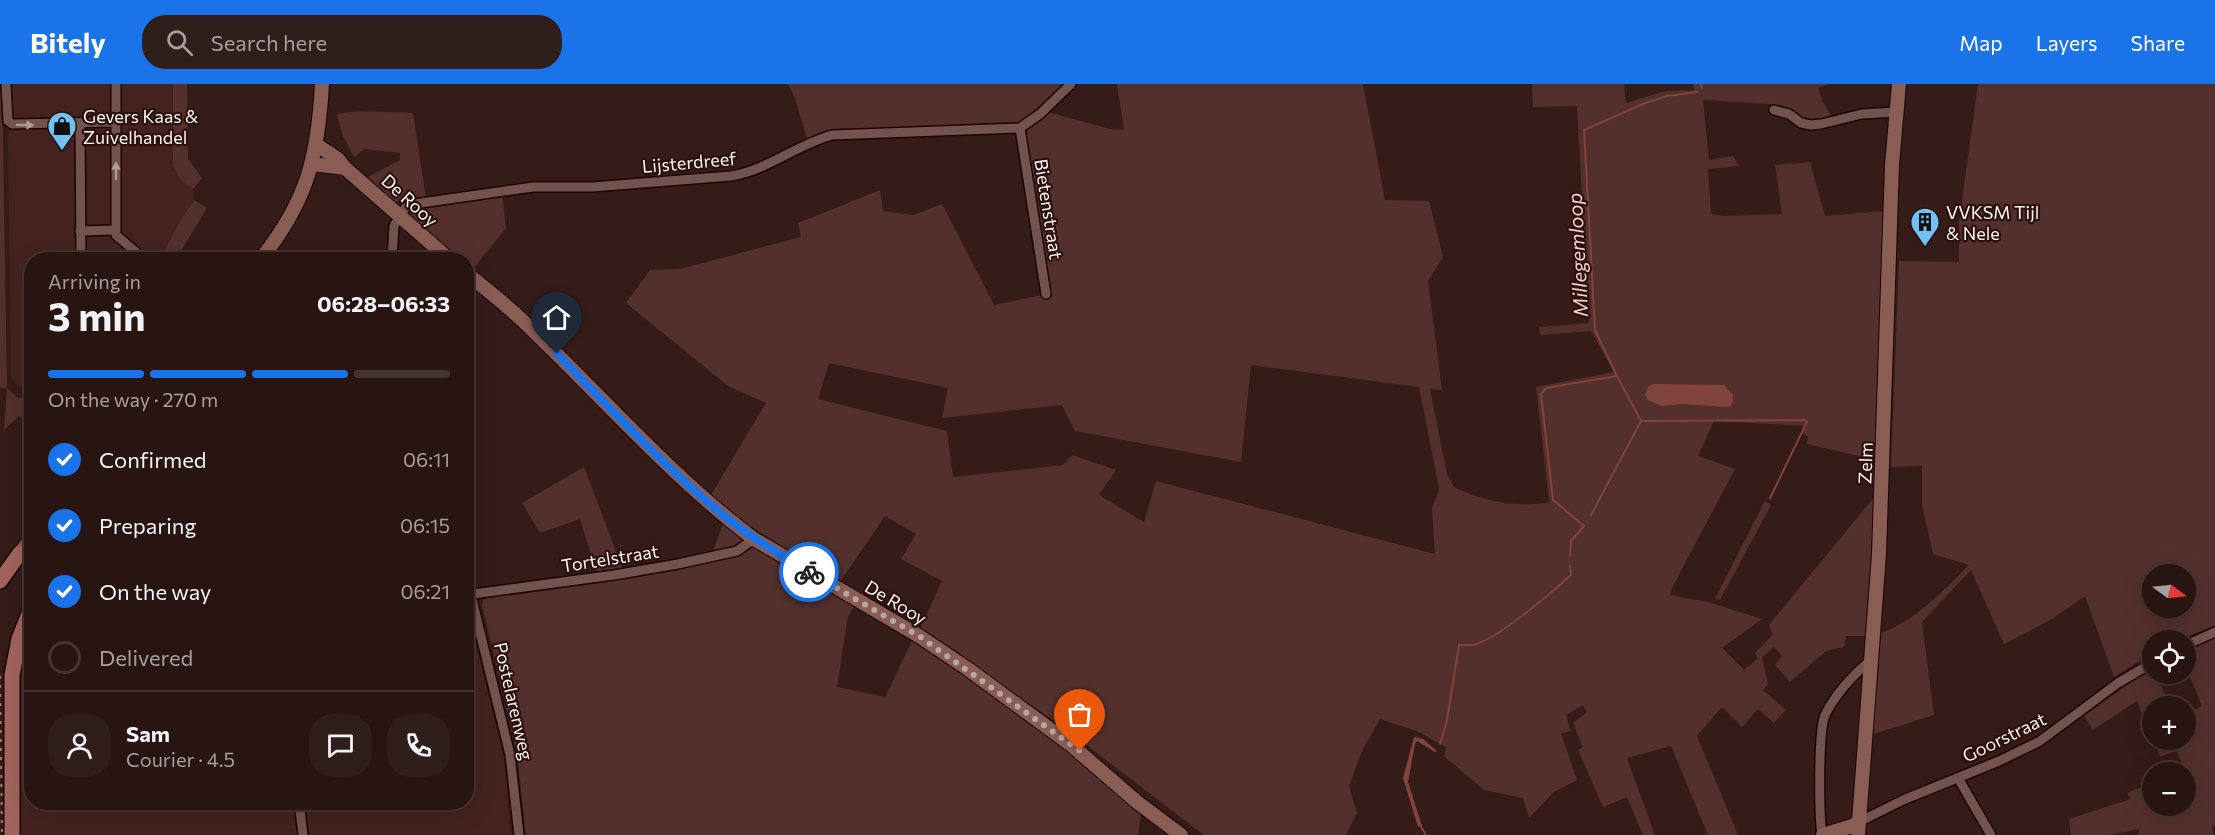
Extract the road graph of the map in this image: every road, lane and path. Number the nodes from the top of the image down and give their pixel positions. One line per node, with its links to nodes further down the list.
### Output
1 (6, 84): 9 (street, one-way to 9)
2 (116, 84): 8 (street)
3 (322, 84): 11 (street)
4 (1071, 84): 10 (street)
5 (1899, 84): 7 (street, Zelm)
6 (1774, 110): 7 (street)
7 (1896, 112): 34 (street, Zelm)
8 (116, 122): 9 (street); 15 (street, one-way to 8)
9 (80, 124): 16 (street)
10 (1020, 128): 14 (street, Lijsterdreef); 23 (street, Bietenstraat)
11 (317, 145): 12 (street); 13 (street, De Rooy)
12 (312, 164): 13 (street); 19 (street)
13 (345, 168): 14 (street, De Rooy)
14 (399, 216): 20 (street); 21 (street, De Rooy)
15 (115, 230): 16 (street); 18 (street)
16 (80, 231): 17 (street)
17 (81, 252)
18 (135, 252)
19 (266, 252)
20 (392, 252)
21 (441, 252)
22 (474, 280): 24 (street, De Rooy)
23 (1046, 294)
24 (754, 538): 27 (street, Tortelstraat); 42 (street, De Rooy)
25 (24, 559): 26 (main road)
26 (0, 581)
27 (474, 594)
28 (474, 615): 41 (street, Postelarenweg)
29 (24, 629): 32 (main road)
30 (2215, 632): 31 (street)
31 (2196, 641)
32 (16, 652): 33 (street); 39 (main road)
33 (24, 654)
34 (1872, 659): 38 (street, Zelm); 43 (street)
35 (2142, 669): 36 (street, Goorstraat)
36 (1958, 778): 38 (street, Goorstraat); 44 (street)
37 (300, 810): 40 (street)
38 (1859, 824): 43 (street)
39 (12, 835)
40 (303, 835)
41 (519, 835)
42 (1181, 835)
43 (1822, 835)
44 (1991, 835)

